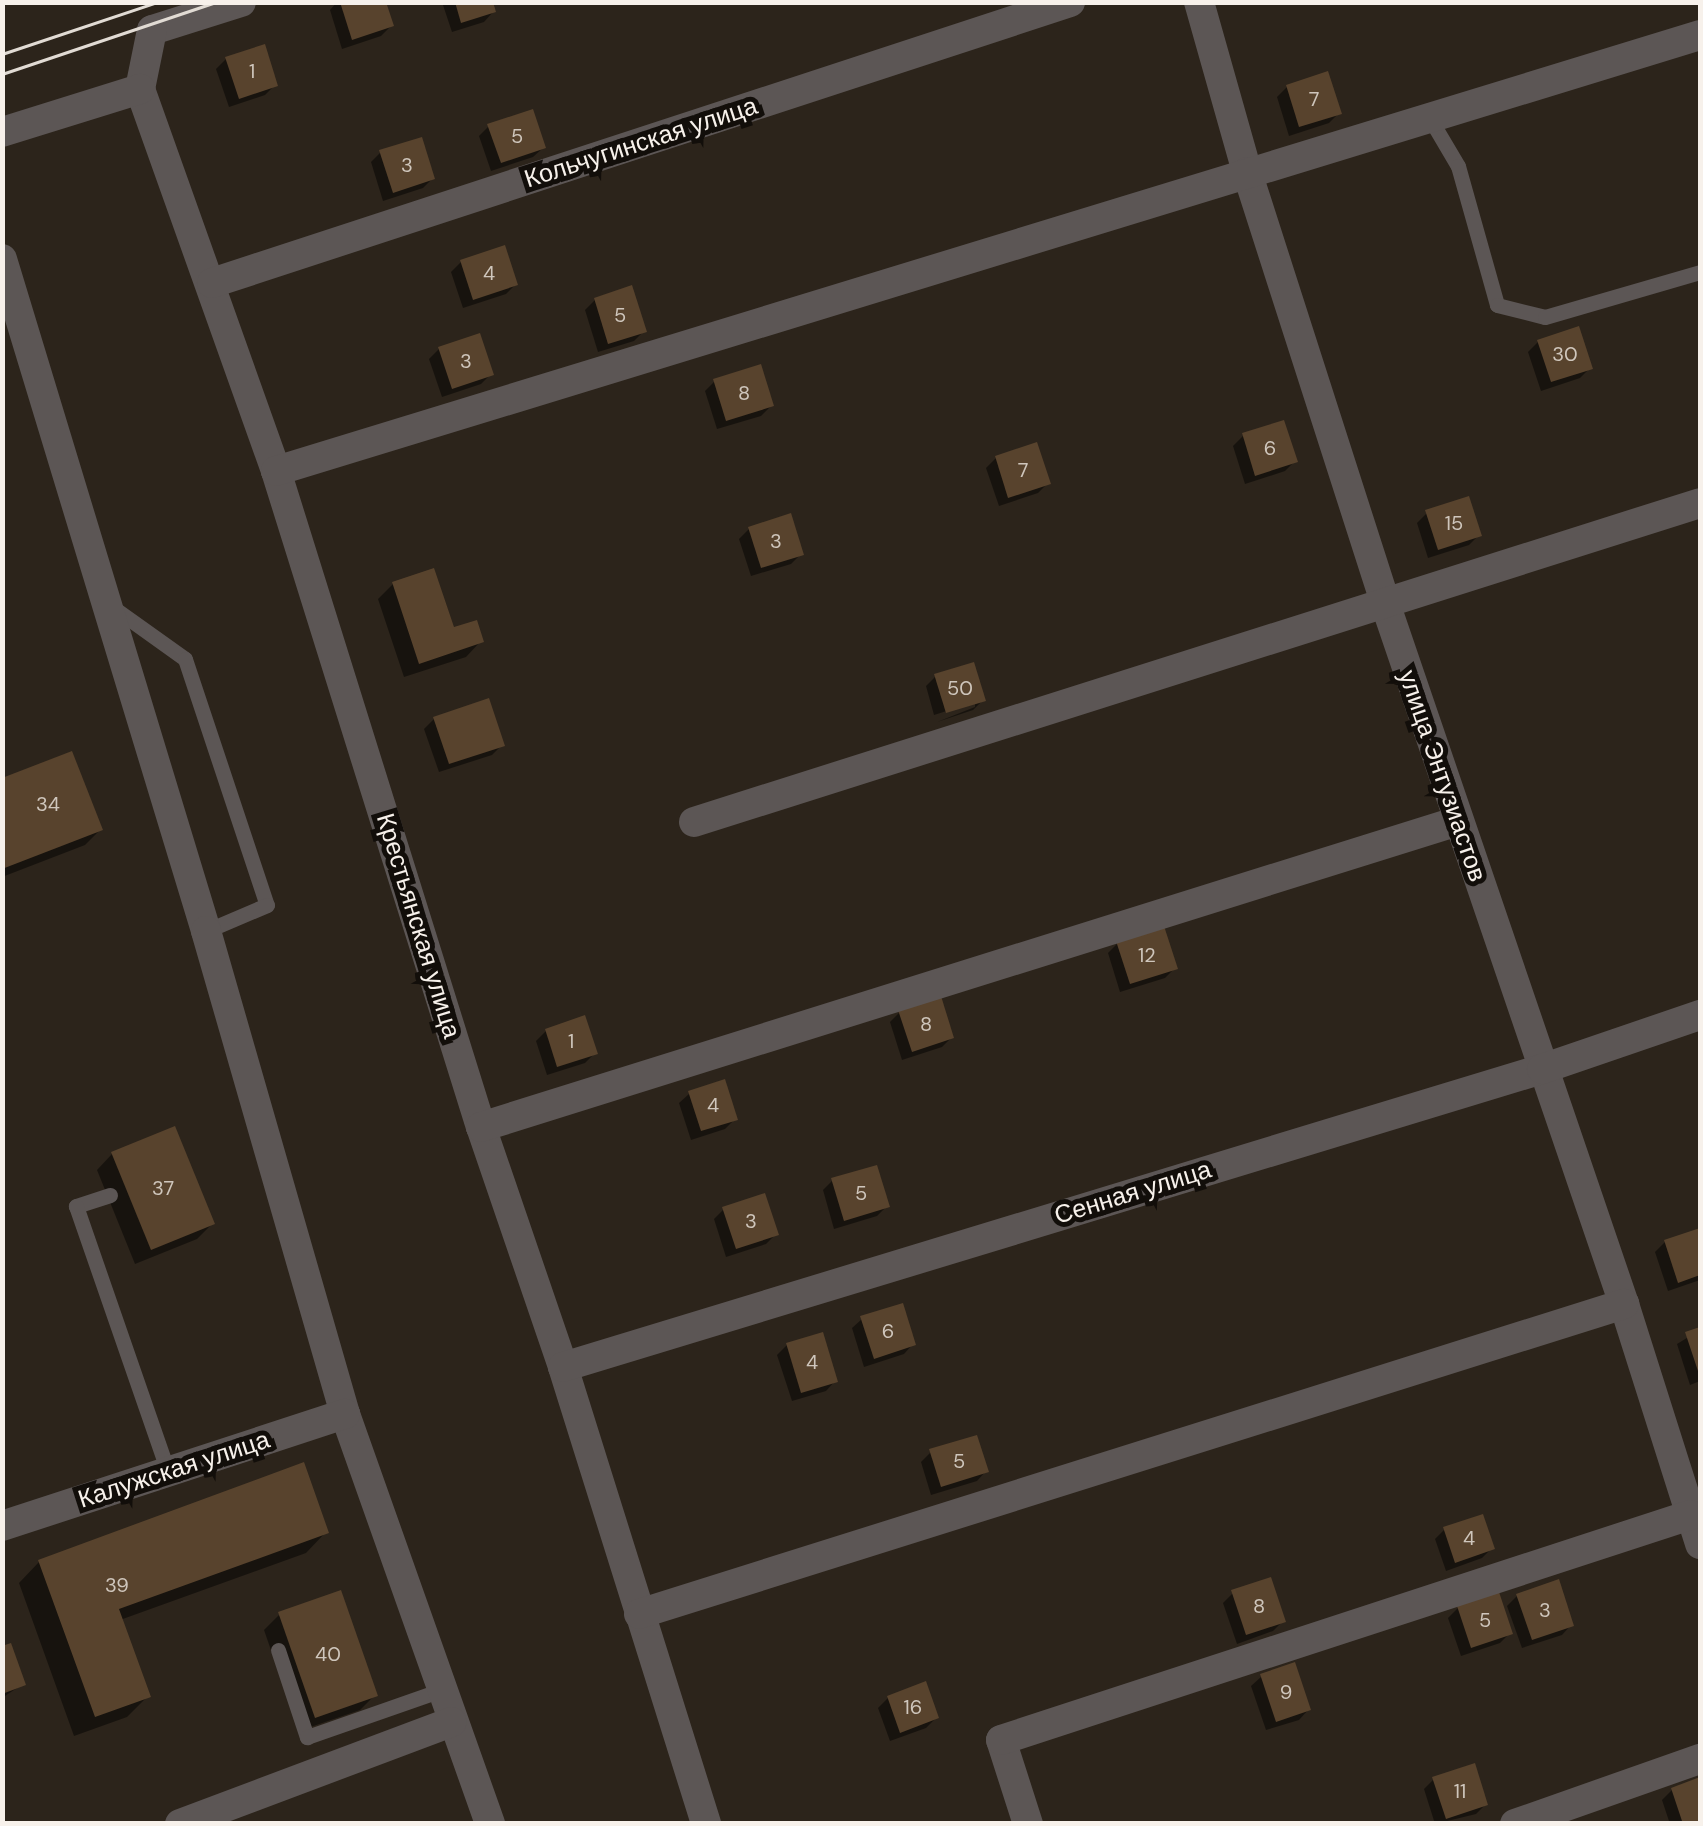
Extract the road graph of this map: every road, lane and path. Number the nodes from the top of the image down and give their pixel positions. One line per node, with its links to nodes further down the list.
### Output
1 (242, 2): 5 (street)
2 (1070, 2): 11 (street, Кольчугинская улица)
3 (1199, 2): 8 (street, улица Энтузиастов)
4 (1700, 35): 6 (street)
5 (140, 89): 7 (street); 11 (street, Крестьянская улица)
6 (1428, 117): 8 (street); 10 (lane)
7 (2, 132)
8 (1247, 172): 12 (street); 15 (street, улица Энтузиастов)
9 (2, 259): 14 (street)
10 (1700, 272)
11 (212, 284): 12 (street, Крестьянская улица)
12 (276, 470): 21 (street, Крестьянская улица)
13 (1700, 504): 15 (street)
14 (104, 601): 18 (street); 18 (lane)
15 (1386, 606): 16 (street, улица Энтузиастов); 17 (street)
16 (1458, 821): 20 (street, улица Энтузиастов); 21 (street)
17 (694, 822)
18 (206, 930): 25 (street)
19 (1700, 1015): 20 (street, Сенная улица)
20 (1542, 1068): 23 (street, улица Энтузиастов); 24 (street, Сенная улица)
21 (481, 1127): 24 (street, Крестьянская улица)
22 (110, 1195): 26 (lane)
23 (1624, 1304): 27 (street, улица Энтузиастов); 30 (street)
24 (563, 1367): 30 (street, Крестьянская улица)
25 (345, 1414): 26 (street, Калужская улица); 32 (street)
26 (168, 1472): 28 (street, Калужская улица)
27 (1690, 1515): 29 (street, улица Энтузиастов); 39 (street)
28 (2, 1526)
29 (1700, 1544)
30 (639, 1614): 38 (street, Крестьянская улица)
31 (278, 1650): 32 (lane)
32 (441, 1690): 33 (street)
33 (452, 1722): 35 (street); 37 (street)
34 (1700, 1759): 40 (street)
35 (244, 1812): 36 (street)
36 (180, 1824)
37 (490, 1824)
38 (706, 1824)
39 (1028, 1824)
40 (1515, 1824)

